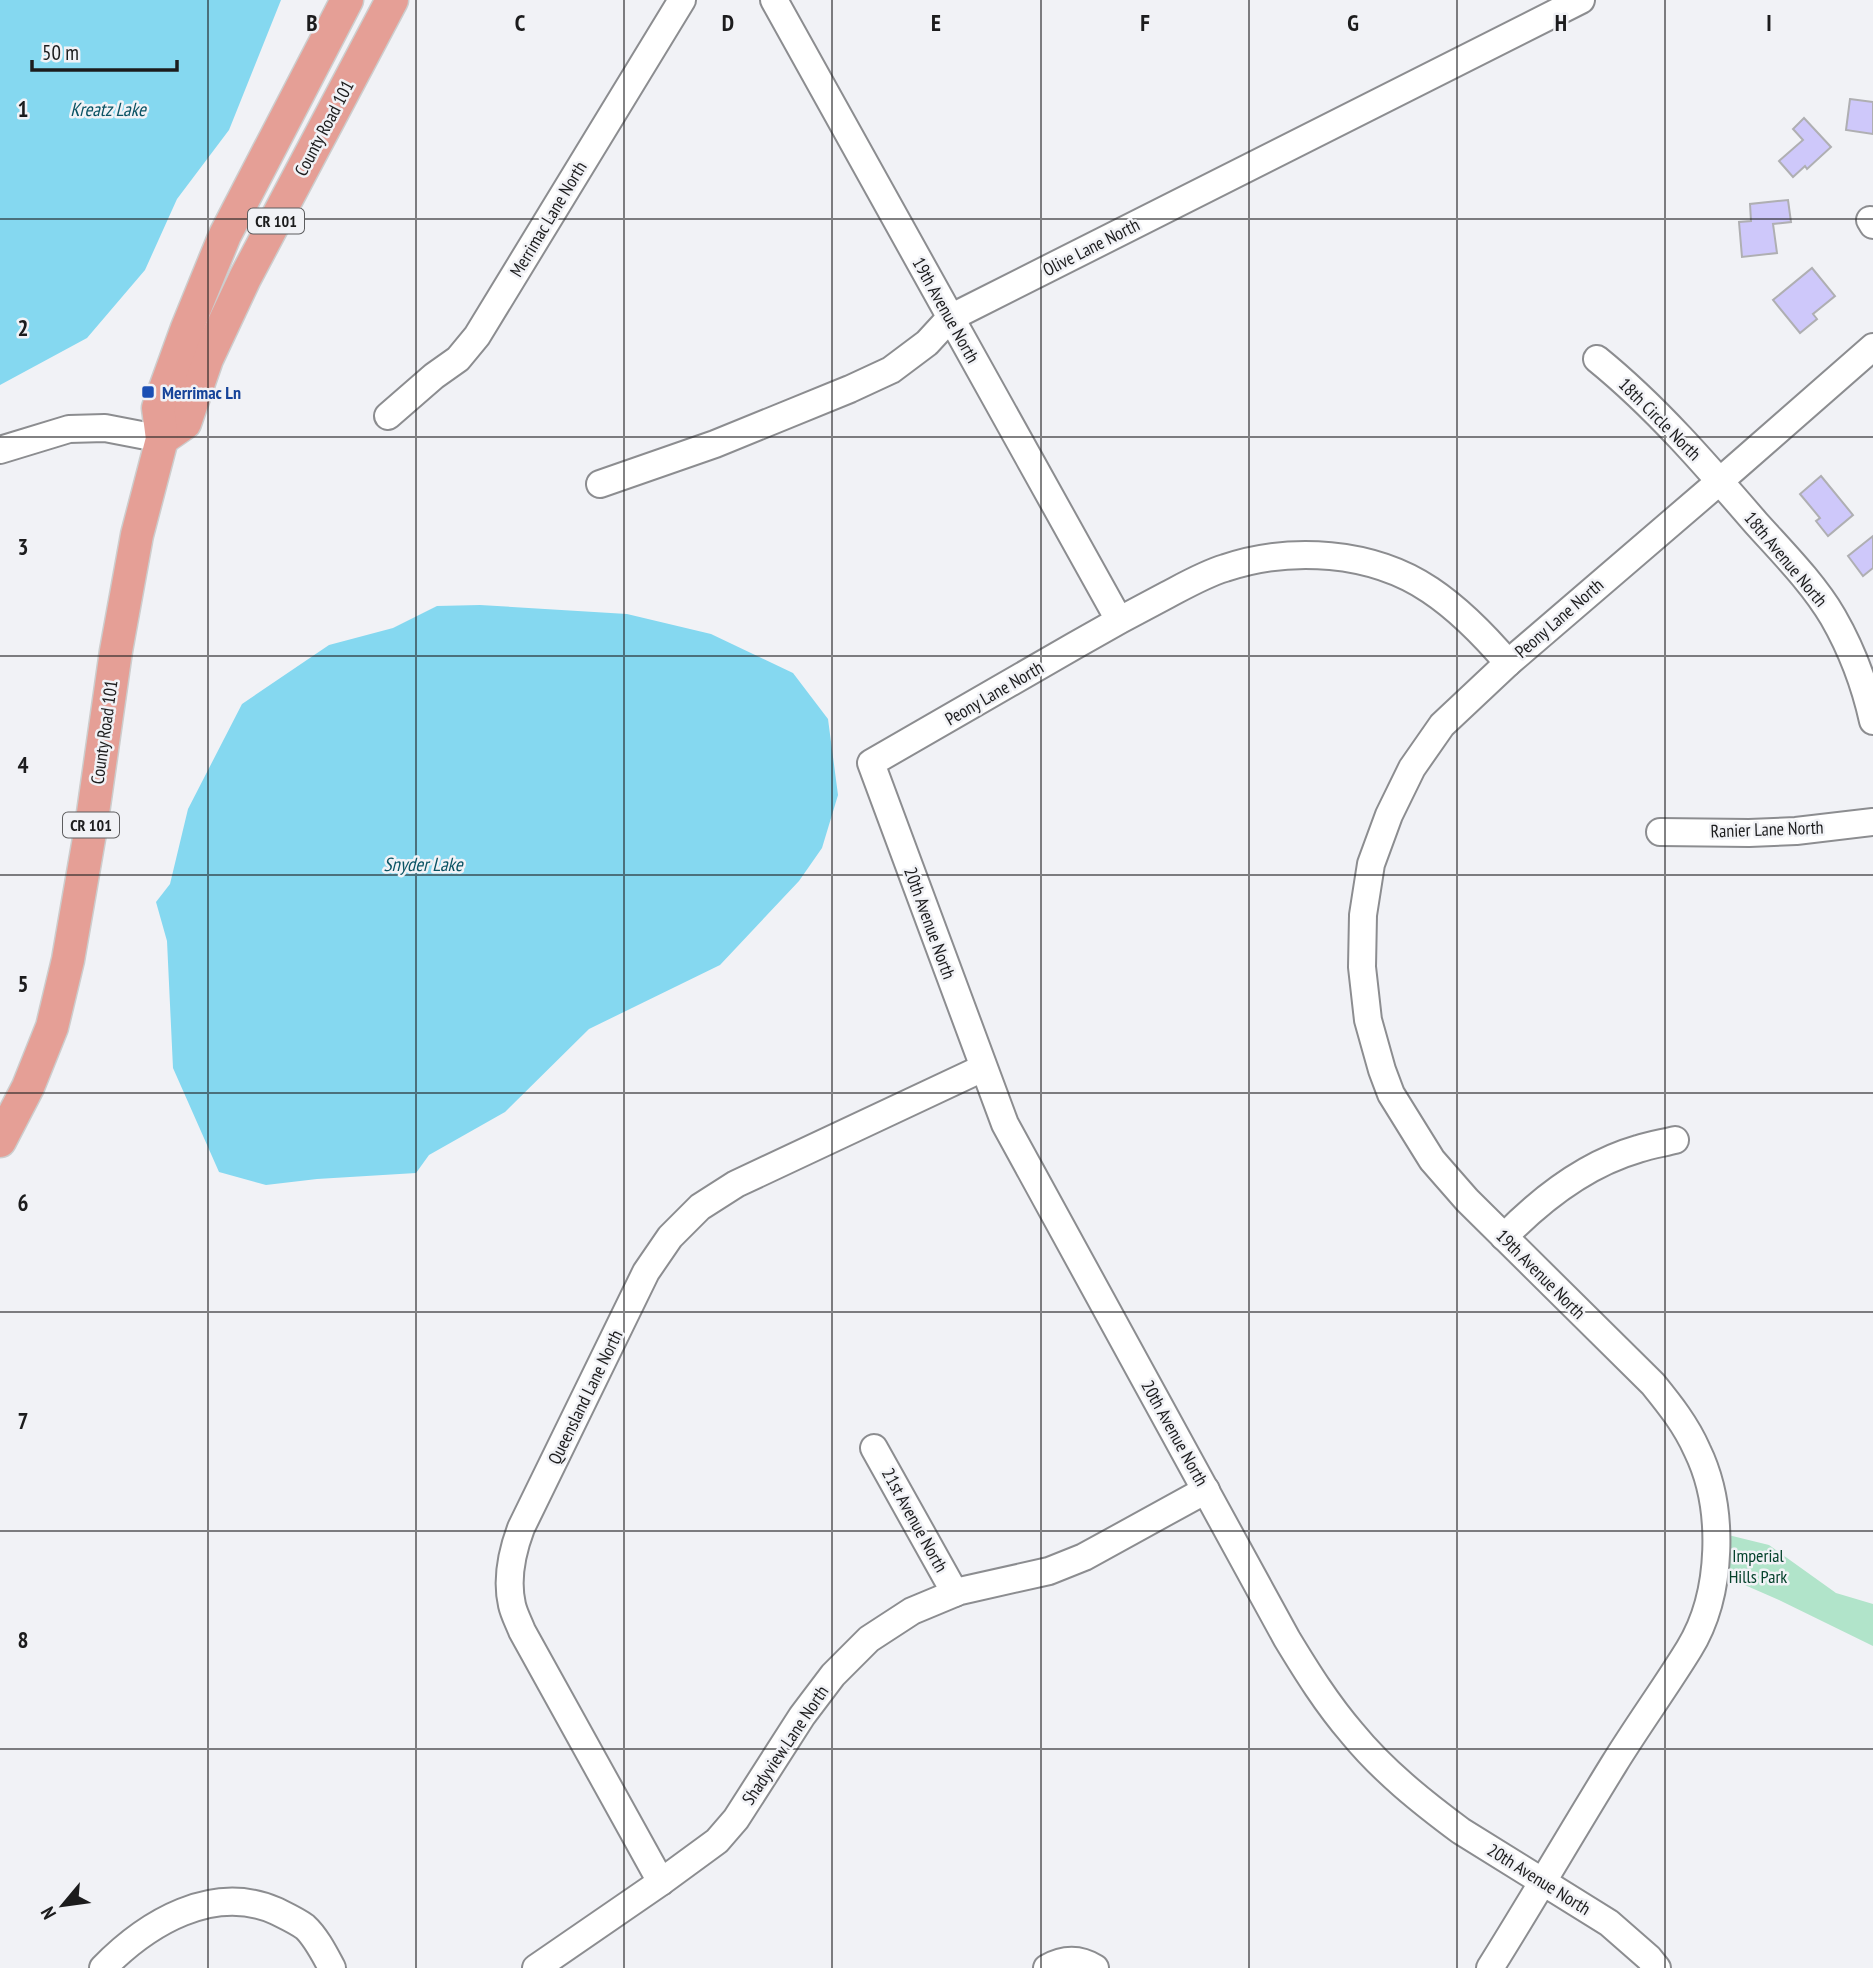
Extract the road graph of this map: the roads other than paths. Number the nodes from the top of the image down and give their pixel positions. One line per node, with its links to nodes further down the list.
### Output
1 (347, 0): 10 (main road, County Road 101 / CR 101)
2 (392, 0): 10 (main road, County Road 101 / CR 101)
3 (682, 0): 9 (street, Merrimac Lane North)
4 (774, 0): 6 (street, 19th Avenue North)
5 (1581, 0): 6 (street, Olive Lane North)
6 (950, 318): 13 (street, Olive Lane North); 14 (street, 19th Avenue North)
7 (1873, 347): 12 (street, Peony Lane North)
8 (1597, 359): 12 (street, 18th Circle North)
9 (388, 416)
10 (162, 439): 11 (street); 22 (main road, County Road 101 / CR 101)
11 (0, 450)
12 (1720, 481): 15 (street, Peony Lane North); 16 (street, 18th Avenue North)
13 (600, 484)
14 (1119, 620): 15 (street, Peony Lane North); 17 (street, Peony Lane North)
15 (1508, 663): 23 (street, 19th Avenue North)
16 (1873, 721)
17 (871, 763): 20 (street, 20th Avenue North)
18 (1873, 822): 19 (street, Ranier Lane North)
19 (1661, 832)
20 (983, 1068): 25 (street, 20th Avenue North); 28 (street, Queensland Lane North)
21 (1675, 1140): 23 (street)
22 (0, 1141)
23 (1504, 1237): 27 (street, 19th Avenue North)
24 (874, 1448): 26 (street, 21st Avenue North)
25 (1206, 1490): 26 (street, Shadyview Lane North); 27 (street, 20th Avenue North)
26 (955, 1593): 28 (street, Shadyview Lane North)
27 (1542, 1880): 34 (street, 19th Avenue North); 35 (street, 20th Avenue North)
28 (661, 1882): 31 (street, Shadyview Lane North)
29 (103, 1968): 30 (street)
30 (332, 1968)
31 (536, 1968)
32 (1047, 1968): 33 (street)
33 (1094, 1968)
34 (1490, 1968)
35 (1657, 1968)

